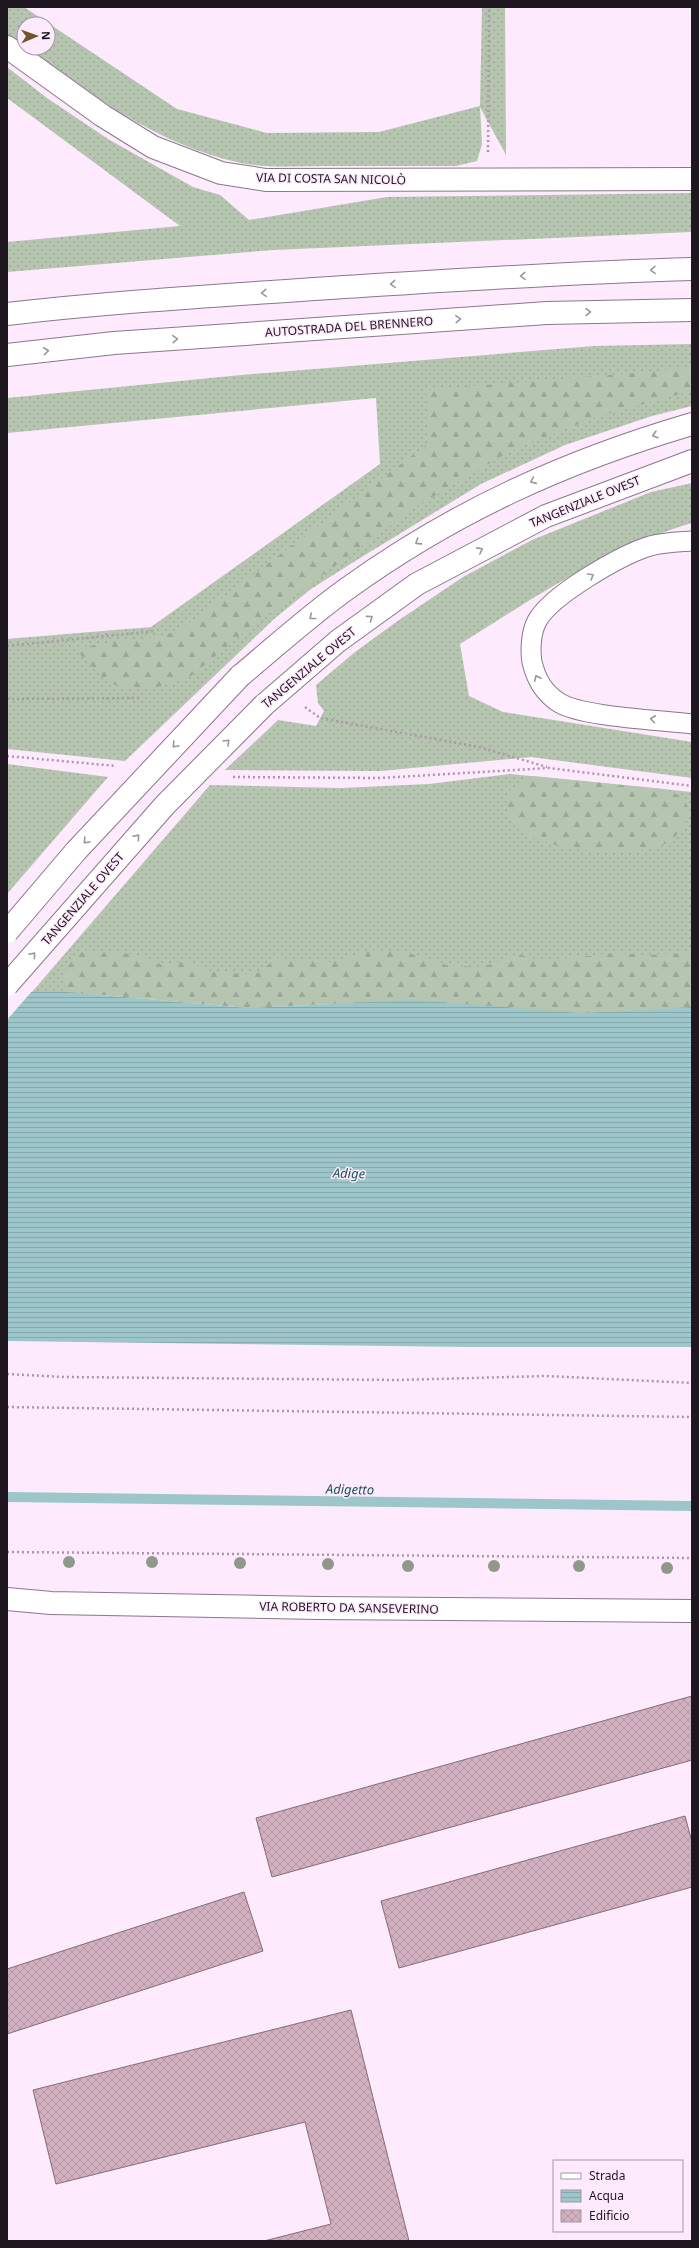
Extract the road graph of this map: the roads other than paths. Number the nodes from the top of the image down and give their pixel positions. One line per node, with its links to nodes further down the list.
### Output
1 (7, 47): 2 (main road, VIA DI COSTA SAN NICOLÒ)
2 (692, 179)
3 (692, 269): 5 (main road, one-way to 5)
4 (692, 310): 6 (main road, AUTOSTRADA DEL BRENNERO, one-way to 4)
5 (7, 314)
6 (7, 355)
7 (692, 424): 11 (main road, one-way to 11, bridge)
8 (692, 461): 12 (main road, TANGENZIALE OVEST, one-way to 8, bridge)
9 (692, 541): 10 (lane, one-way to 9)
10 (692, 724)
11 (7, 932)
12 (7, 985)
13 (7, 1599): 14 (main road, VIA ROBERTO DA SANSEVERINO)
14 (692, 1611)

